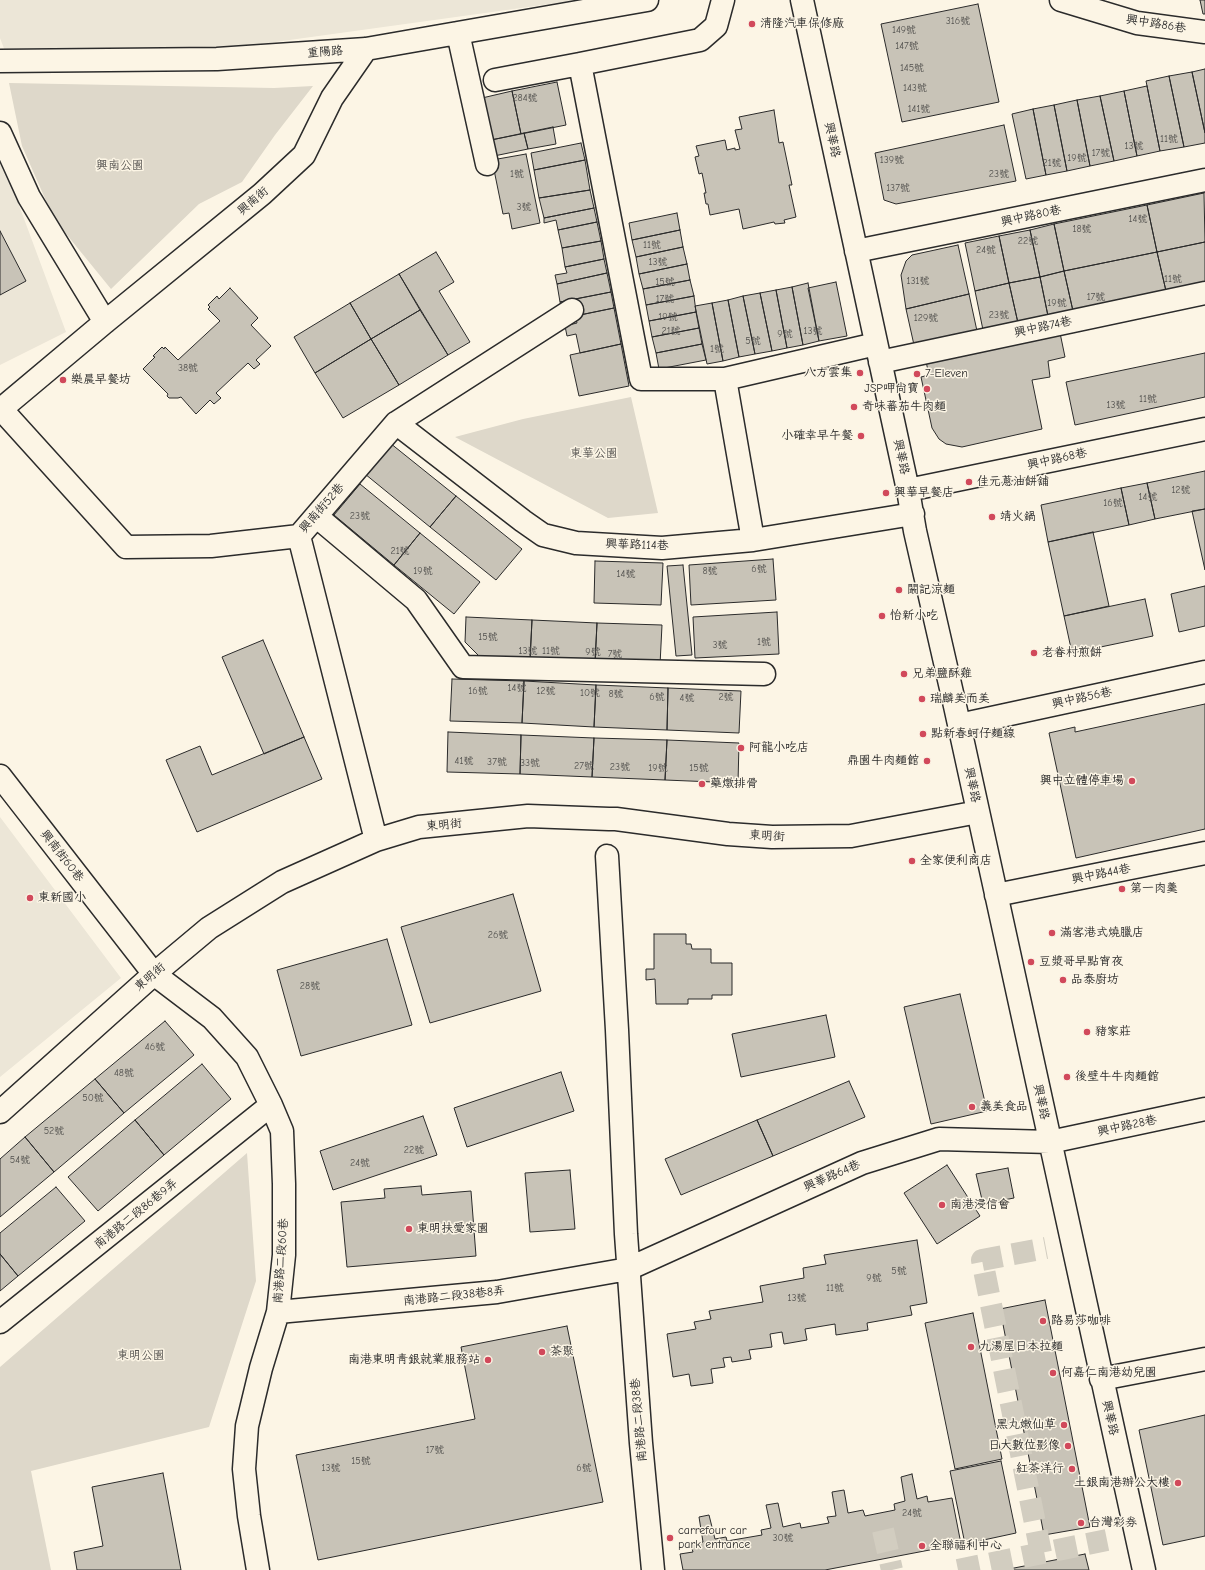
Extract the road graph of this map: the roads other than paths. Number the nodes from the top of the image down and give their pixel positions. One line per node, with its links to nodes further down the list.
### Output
1 (647, 0): 6 (street, 重陽路)
2 (723, 0): 9 (street)
3 (802, 0): 14 (street, 興華路)
4 (1061, 0): 5 (street, 興中路86巷)
5 (1205, 32)
6 (458, 33): 7 (street, 重陽路); 12 (street)
7 (366, 49): 8 (street, 重陽路); 17 (street, 興南街)
8 (0, 61)
9 (580, 64): 10 (street); 19 (street, 興中路74巷)
10 (495, 80)
11 (0, 133): 17 (street)
12 (487, 164)
13 (1205, 180): 14 (street, 興中路80巷)
14 (856, 251): 18 (street, 興華路)
15 (1205, 293): 18 (street, 興中路74巷)
16 (572, 310): 21 (street, 興南街52巷)
17 (105, 322): 20 (street, 興南街)
18 (878, 353): 19 (street, 興中路74巷); 23 (street, 興華路)
19 (725, 379): 27 (street)
20 (1, 410): 26 (street, 興南街52巷)
21 (396, 423): 25 (street, 興南街52巷); 27 (street, 興華路114巷)
22 (1205, 429): 23 (street, 興中路68巷)
23 (908, 490): 24 (street, 興華路)
24 (913, 514): 27 (street, 興華路114巷); 30 (street, 興華路)
25 (316, 516): 26 (street, 興南街52巷); 29 (street)
26 (299, 536): 33 (street)
27 (754, 540)
28 (1205, 672): 30 (street, 興中路56巷)
29 (764, 674)
30 (959, 725): 32 (street, 興華路)
31 (0, 776): 37 (street, 興南街60巷)
32 (978, 812): 33 (street, 東明街); 36 (street, 興華路)
33 (376, 840): 37 (street, 東明街)
34 (1205, 853): 36 (street, 興中路44巷)
35 (607, 856): 42 (street, 南港路二段38巷)
36 (996, 895): 41 (street, 興華路)
37 (154, 974): 38 (street, 南港路二段60巷); 40 (street, 東明街)
38 (272, 1105): 43 (street, 南港路二段60巷); 44 (street, 南港路二段86巷9弄)
39 (1205, 1109): 41 (street, 興中路28巷)
40 (0, 1112)
41 (1050, 1142): 42 (street, 興華路64巷); 46 (street, 興華路)
42 (628, 1269): 43 (street, 南港路二段38巷8弄); 48 (street, 南港路二段38巷)
43 (278, 1312): 47 (street, 南港路二段60巷)
44 (0, 1322)
45 (1205, 1359): 46 (street)
46 (1101, 1379): 49 (street, 興華路)
47 (258, 1570)
48 (653, 1570)
49 (1144, 1570)

